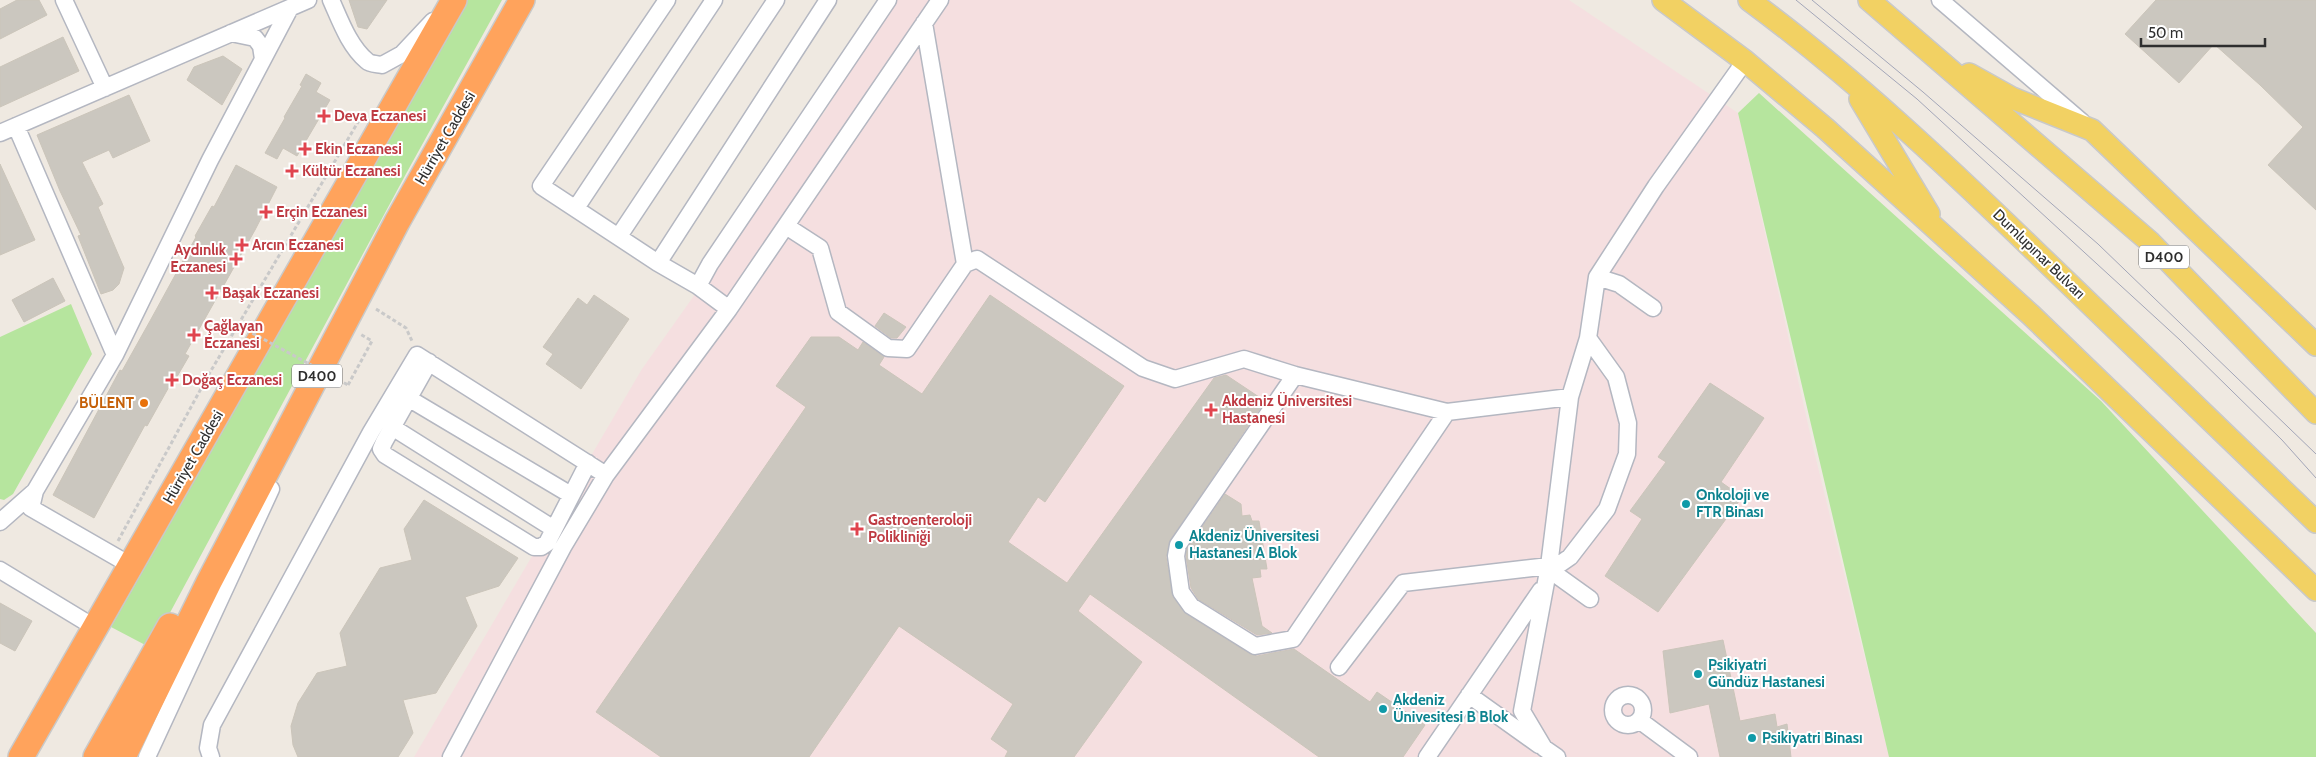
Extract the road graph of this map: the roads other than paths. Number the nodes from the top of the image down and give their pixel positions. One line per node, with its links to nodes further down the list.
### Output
1 (64, 0): 25 (street)
2 (308, 0): 17 (street)
3 (331, 0): 4 (street)
4 (452, 0): 31 (highway, Hürriyet Caddesi)
5 (522, 0): 23 (highway, Hürriyet Caddesi / D400)
6 (531, 0): 23 (highway)
7 (667, 0): 29 (street)
8 (714, 0): 29 (street)
9 (776, 0): 33 (street)
10 (828, 0): 35 (street)
11 (888, 0): 38 (street)
12 (940, 0): 18 (street)
13 (1663, 0): 22 (main road)
14 (1749, 0): 24 (main road, Dumlupınar Bulvarı)
15 (1869, 0): 20 (main road, D400)
16 (1940, 0): 27 (street)
17 (290, 8): 19 (street); 21 (street)
18 (924, 23): 32 (street); 36 (street)
19 (231, 33): 21 (street); 25 (street)
20 (1932, 53): 27 (main road); 50 (main road, D400)
21 (263, 59): 43 (street)
22 (1745, 61): 34 (main road); 37 (street)
23 (485, 69): 30 (highway, Hürriyet Caddesi / D400)
24 (1850, 81): 34 (main road); 57 (main road, Dumlupınar Bulvarı)
25 (105, 88): 26 (street)
26 (16, 126): 28 (street); 43 (street)
27 (2092, 130): 42 (main road)
28 (0, 133)
29 (576, 208): 33 (street)
30 (397, 222): 46 (highway, Hürriyet Caddesi / D400); 72 (highway)
31 (327, 223): 59 (highway, Hürriyet Caddesi); 71 (highway)
32 (786, 226): 36 (street); 40 (street)
33 (619, 236): 35 (street)
34 (1942, 236): 62 (main road)
35 (658, 263): 38 (street)
36 (966, 264): 45 (street)
37 (1597, 277): 39 (street); 41 (street)
38 (698, 286): 40 (street)
39 (1653, 308)
40 (729, 309): 53 (street)
41 (1588, 338): 47 (street); 61 (street)
42 (2316, 345)
43 (115, 355): 54 (street)
44 (423, 358): 48 (street); 52 (street); 75 (street)
45 (1295, 375): 49 (street); 49 (street)
46 (314, 381): 73 (highway, Hürriyet Caddesi / D400); 74 (street)
47 (1570, 397): 49 (street); 61 (street)
48 (408, 398): 51 (street); 55 (street)
49 (1448, 412)
50 (2316, 413)
51 (392, 427): 58 (street); 58 (street)
52 (588, 463): 53 (street); 55 (street)
53 (606, 475): 76 (street)
54 (35, 491): 56 (street); 59 (street)
55 (571, 495): 58 (street)
56 (0, 522)
57 (2316, 522)
58 (554, 529)
59 (120, 560): 64 (highway, Hürriyet Caddesi)
60 (0, 570): 64 (street)
61 (1548, 573): 63 (street); 65 (street); 66 (street); 69 (street)
62 (2316, 590)
63 (1590, 599)
64 (94, 627): 70 (highway, Hürriyet Caddesi)
65 (1339, 667)
66 (1469, 696): 68 (street); 69 (street)
67 (1638, 720): 79 (street)
68 (1442, 734): 77 (street); 78 (street)
69 (1546, 754)
70 (21, 757)
71 (38, 757)
72 (96, 757)
73 (123, 757)
74 (147, 757)
75 (211, 757)
76 (451, 757)
77 (1426, 757)
78 (1438, 757)
79 (1689, 757)

